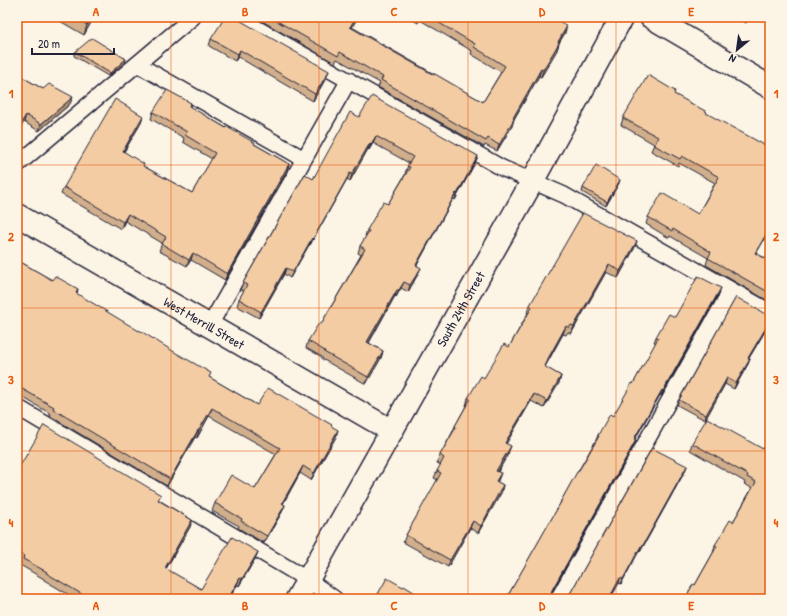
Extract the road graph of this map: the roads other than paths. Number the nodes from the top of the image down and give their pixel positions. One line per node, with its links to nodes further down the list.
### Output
1 (193, 17): 5 (lane)
2 (237, 17): 6 (lane)
3 (622, 17): 10 (street, South 24th Street)
4 (651, 17): 7 (street)
5 (137, 64): 8 (lane); 9 (lane)
6 (349, 80): 8 (lane); 10 (lane)
7 (770, 87)
8 (304, 159): 14 (lane)
9 (17, 165)
10 (532, 182): 12 (lane); 16 (street, South 24th Street)
11 (17, 215): 14 (street, West Merrill Street)
12 (731, 290): 13 (lane); 20 (lane)
13 (770, 312)
14 (210, 325): 16 (street, West Merrill Street)
15 (17, 407): 17 (lane)
16 (392, 431): 17 (street, South 24th Street)
17 (308, 580): 18 (street, South 24th Street); 19 (lane)
18 (297, 599)
19 (335, 599)
20 (558, 599)

